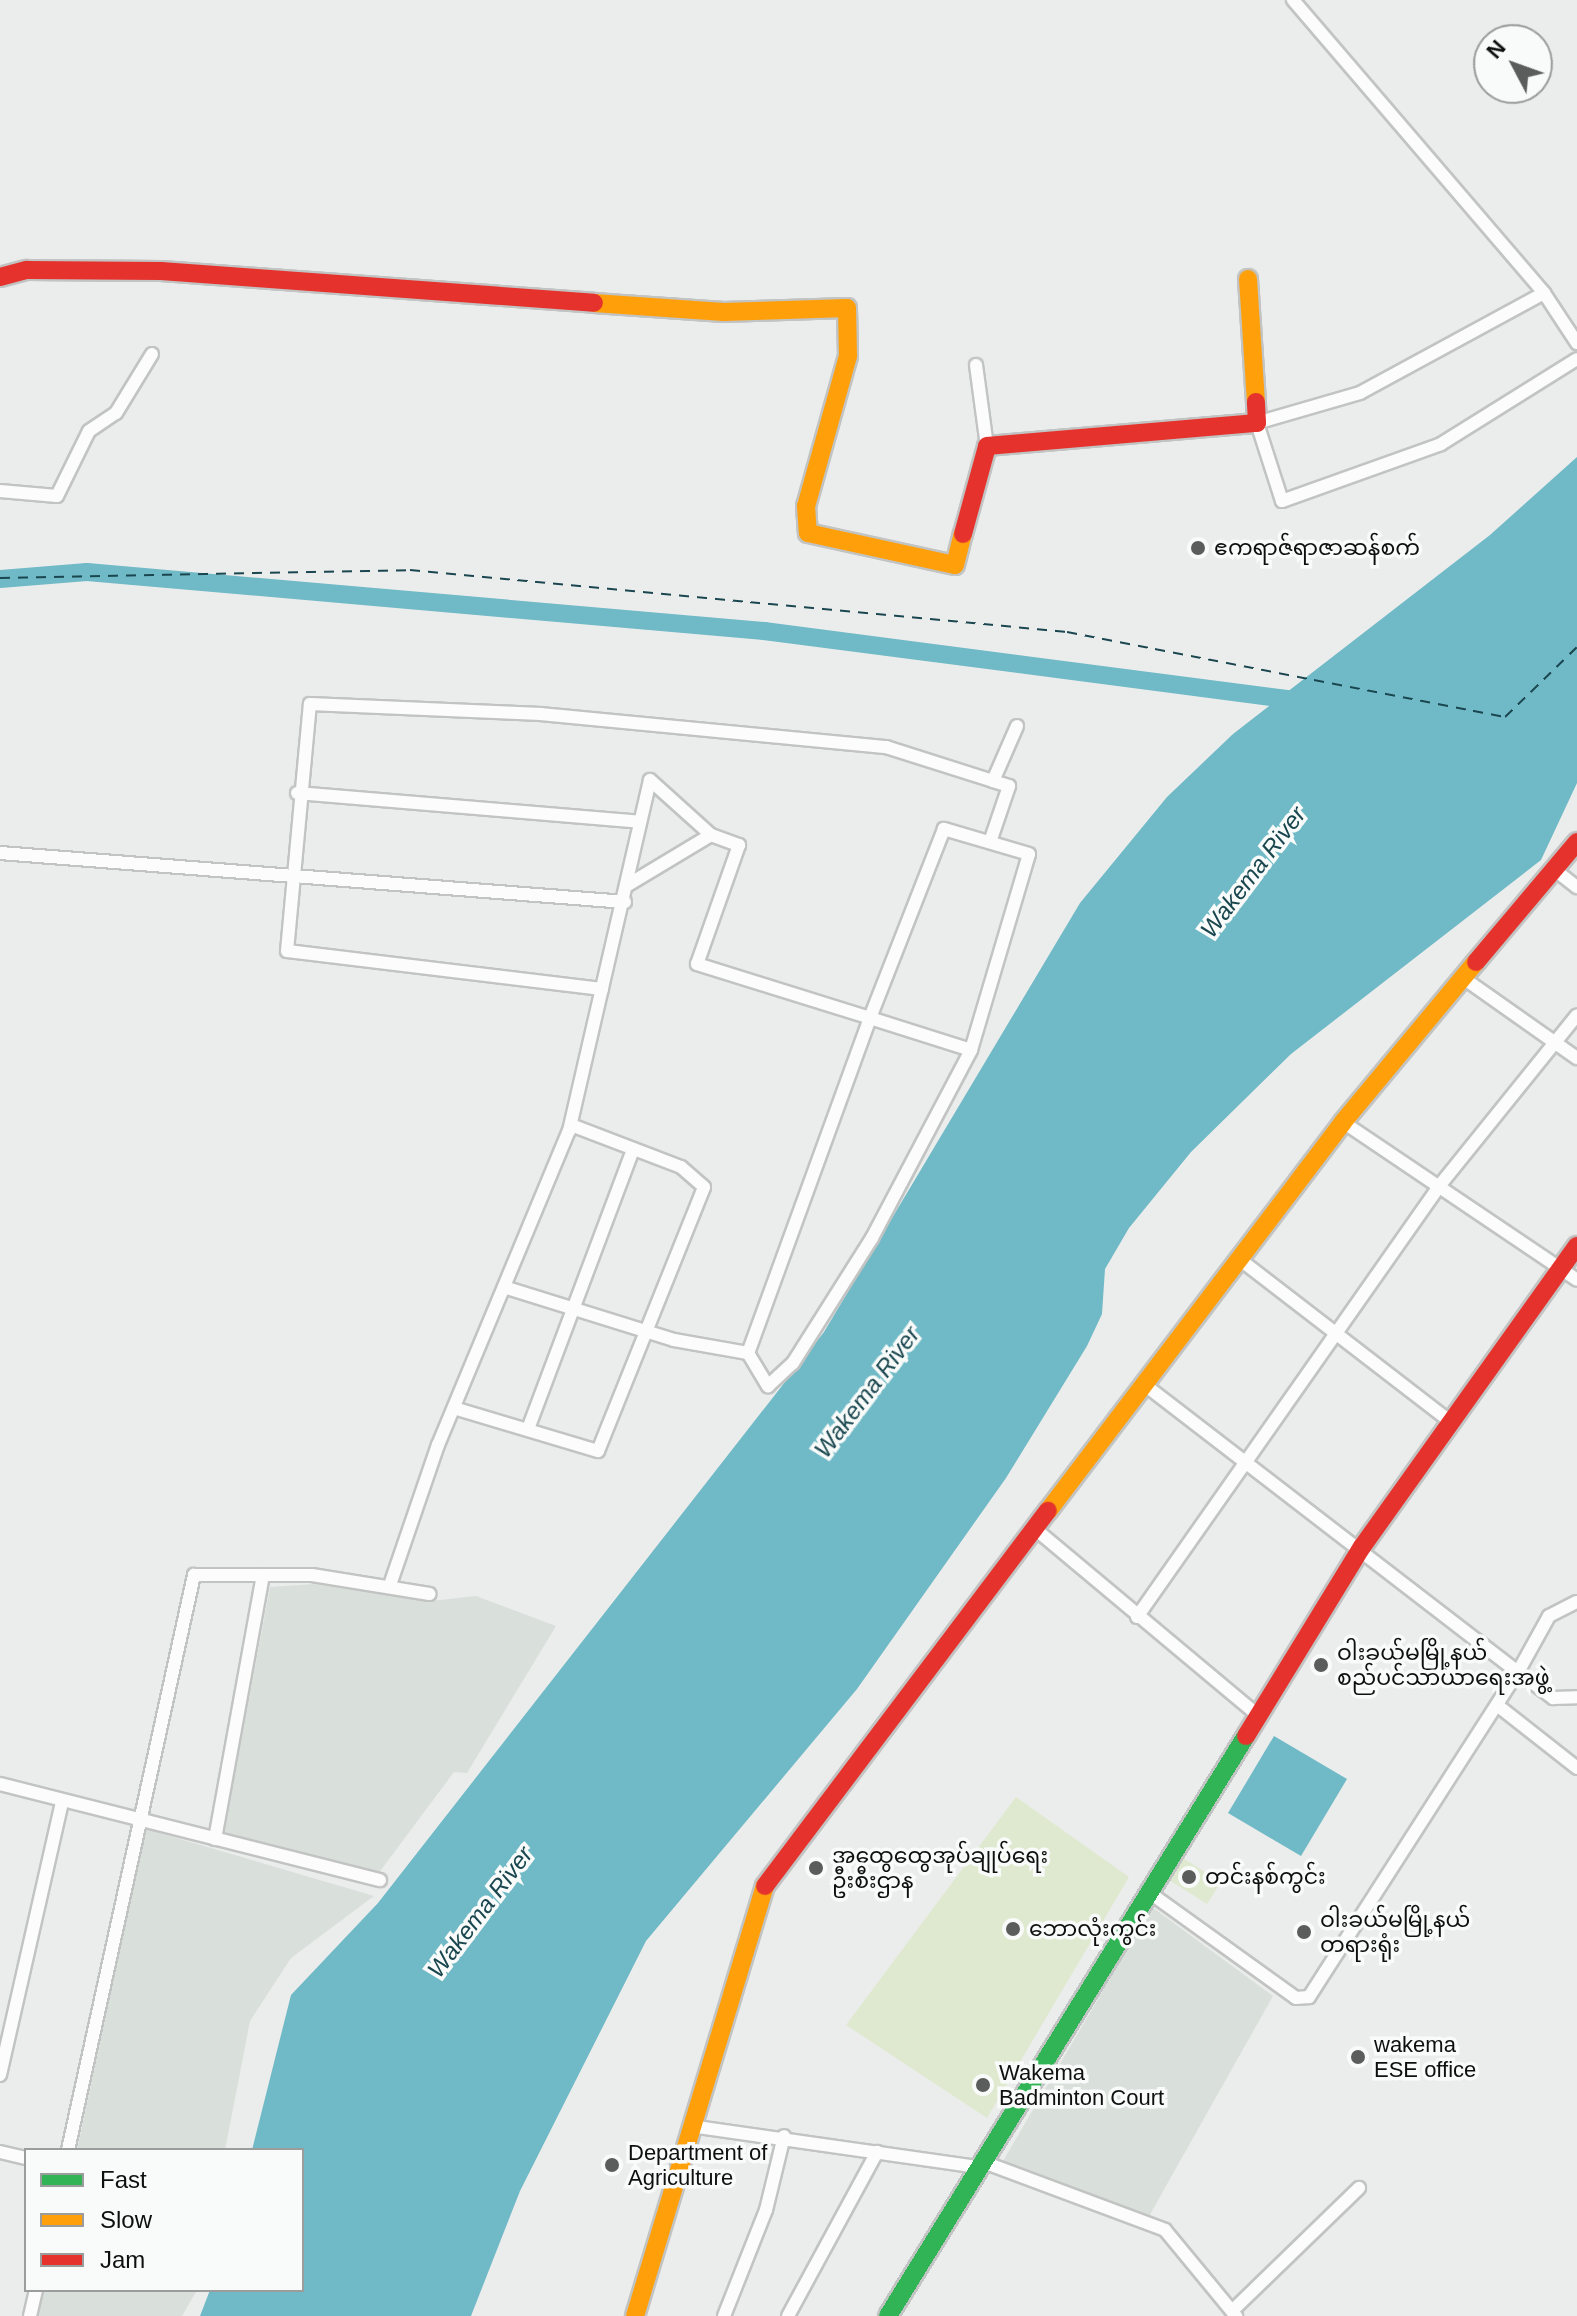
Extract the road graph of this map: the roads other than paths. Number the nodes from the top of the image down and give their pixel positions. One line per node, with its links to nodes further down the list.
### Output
1 (1293, 0): 4 (street)
2 (0, 277): 10 (street)
3 (1248, 279): 9 (street)
4 (1544, 293): 5 (street); 9 (street)
5 (1577, 343)
6 (152, 354): 11 (street)
7 (1577, 359): 9 (street)
8 (976, 365): 10 (street)
9 (1257, 423): 10 (street)
10 (987, 446)
11 (0, 491)
12 (1017, 726): 13 (street)
13 (993, 781): 14 (street); 17 (street)
14 (297, 793): 15 (street); 21 (street)
15 (640, 822): 16 (street); 22 (street)
16 (711, 835): 22 (street); 28 (street)
17 (991, 839): 28 (street); 30 (street)
18 (1577, 842): 20 (street)
19 (0, 853): 21 (street)
20 (1555, 870): 23 (street); 25 (street)
21 (293, 876): 24 (street); 26 (street)
22 (626, 886): 24 (street)
23 (1577, 887)
24 (625, 902): 26 (street)
25 (1462, 977): 29 (street); 32 (street)
26 (602, 989): 33 (street)
27 (1577, 1015): 29 (street)
28 (870, 1018): 30 (street); 44 (street)
29 (1556, 1041): 31 (street); 35 (street)
30 (971, 1050): 44 (street)
31 (1577, 1058)
32 (1343, 1122): 35 (street); 37 (street)
33 (571, 1125): 34 (street); 40 (street)
34 (633, 1149): 41 (street); 43 (street)
35 (1440, 1185): 38 (street); 42 (street)
36 (1577, 1246): 38 (street)
37 (1238, 1258): 42 (street); 45 (street)
38 (1562, 1267): 39 (street); 47 (street)
39 (1577, 1280)
40 (507, 1288): 41 (street); 46 (street)
41 (574, 1309): 43 (street); 48 (street)
42 (1337, 1329): 47 (street); 49 (street)
43 (646, 1332): 44 (street); 48 (street)
44 (748, 1353)
45 (1145, 1385): 49 (street); 50 (street)
46 (457, 1409): 48 (street); 53 (street)
47 (1450, 1421): 51 (street)
48 (528, 1429)
49 (1245, 1463): 51 (street); 56 (street)
50 (1034, 1528): 56 (street); 69 (street)
51 (1362, 1547): 57 (street); 60 (street)
52 (263, 1575): 53 (street); 64 (street); 65 (street)
53 (390, 1585): 54 (street)
54 (429, 1594)
55 (1577, 1602): 57 (street)
56 (1137, 1617): 60 (street)
57 (1518, 1672): 58 (street); 59 (street)
58 (1577, 1697)
59 (1497, 1705): 61 (street); 67 (street)
60 (1255, 1713): 67 (street)
61 (1577, 1768)
62 (0, 1784): 63 (street)
63 (62, 1801): 64 (street); 68 (street)
64 (140, 1820): 65 (street); 71 (street)
65 (215, 1839): 66 (street)
66 (380, 1880)
67 (1150, 1893): 75 (street)
68 (0, 2075)
69 (690, 2126): 70 (street); 80 (street)
70 (784, 2136): 73 (street); 81 (street)
71 (68, 2148)
72 (0, 2152): 74 (street)
73 (877, 2152): 75 (street); 82 (street)
74 (24, 2158)
75 (982, 2165): 78 (street); 83 (street)
76 (1359, 2188): 78 (street)
77 (36, 2292): 79 (street)
78 (1234, 2313)
79 (30, 2316)
80 (635, 2316)
81 (724, 2316)
82 (788, 2316)
83 (888, 2316)

